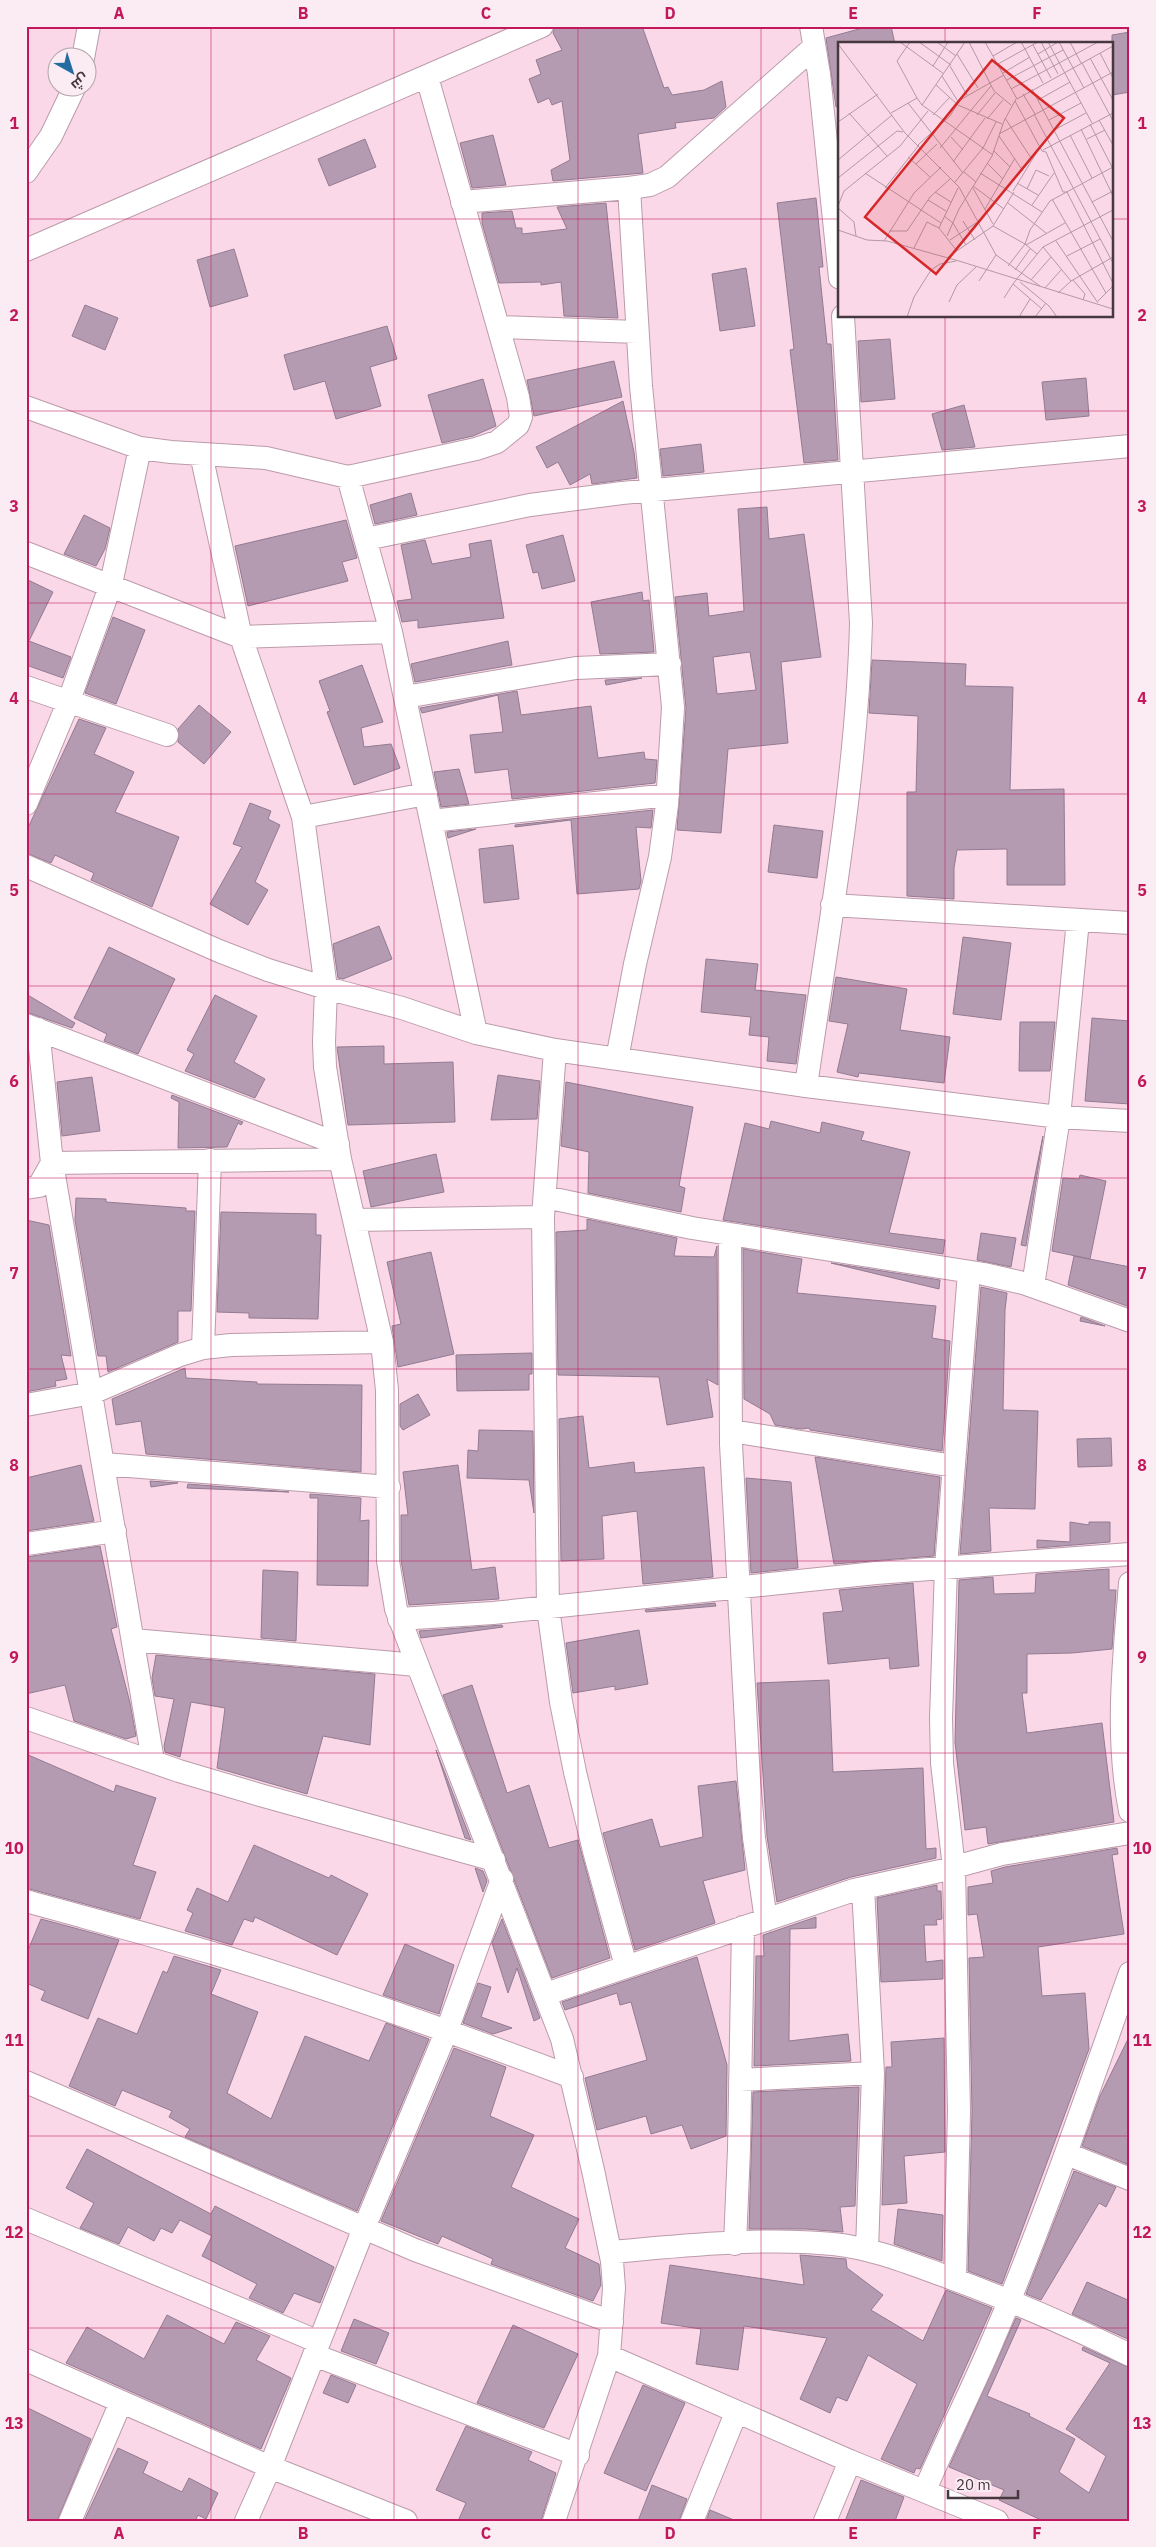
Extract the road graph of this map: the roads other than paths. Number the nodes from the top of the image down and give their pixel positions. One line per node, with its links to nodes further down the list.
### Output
1 (89, 26): 4 (street)
2 (542, 26): 5 (street)
3 (813, 37): 8 (street); 11 (street)
4 (85, 48)
5 (427, 77): 9 (street); 10 (street)
6 (69, 98): 7 (street)
7 (26, 172)
8 (630, 188): 9 (street); 14 (street)
9 (462, 202): 13 (street)
10 (26, 250)
11 (838, 258)
12 (843, 318): 19 (street)
13 (498, 327): 14 (street); 20 (street)
14 (637, 332): 21 (street)
15 (26, 407): 17 (street)
16 (1130, 446): 19 (street)
17 (140, 448): 18 (street); 24 (street)
18 (200, 454): 20 (street); 26 (street)
19 (853, 471): 21 (street); 38 (street)
20 (348, 477): 22 (street)
21 (650, 491): 22 (street); 27 (street)
22 (366, 540): 25 (street)
23 (26, 553): 24 (street)
24 (111, 584): 26 (street); 30 (street)
25 (391, 632): 26 (street); 29 (street)
26 (241, 637): 35 (street)
27 (670, 664): 29 (street); 33 (street)
28 (26, 687): 30 (street)
29 (405, 697): 32 (street)
30 (68, 703): 31 (street); 34 (street)
31 (167, 735)
32 (426, 794): 35 (street); 36 (street)
33 (668, 795): 36 (street); 45 (street)
34 (26, 804)
35 (303, 817): 41 (street)
36 (431, 821): 43 (street)
37 (28, 873): 41 (street)
38 (832, 904): 39 (street); 46 (street)
39 (1078, 920): 40 (street); 47 (street)
40 (1130, 923)
41 (326, 988): 43 (street); 49 (street)
42 (32, 1027): 49 (street); 51 (street)
43 (476, 1033): 44 (street)
44 (555, 1050): 45 (street); 53 (street)
45 (617, 1059): 46 (street)
46 (806, 1086): 47 (street)
47 (1058, 1117): 48 (street); 57 (street)
48 (1130, 1121)
49 (339, 1152): 50 (street); 54 (street)
50 (210, 1160): 51 (street); 60 (street)
51 (52, 1163): 52 (street); 61 (street)
52 (26, 1188)
53 (544, 1207): 54 (street); 55 (street); 73 (street)
54 (354, 1220): 59 (street)
55 (730, 1234): 56 (street); 63 (street)
56 (969, 1272): 57 (street); 65 (street)
57 (1033, 1286): 58 (street)
58 (1130, 1321)
59 (382, 1342): 60 (street); 66 (street)
60 (203, 1348): 61 (street)
61 (92, 1393): 62 (street); 64 (street)
62 (26, 1405)
63 (731, 1431): 65 (street); 72 (street)
64 (104, 1464): 66 (street); 67 (street)
65 (954, 1466): 70 (street)
66 (389, 1487): 74 (street)
67 (115, 1531): 68 (street); 75 (street)
68 (26, 1544)
69 (1130, 1554): 70 (street)
70 (946, 1567): 72 (street); 81 (street)
71 (1130, 1583): 79 (street)
72 (740, 1588): 73 (street); 85 (street)
73 (548, 1608): 74 (street); 87 (street)
74 (399, 1619): 76 (street)
75 (133, 1640): 76 (street); 78 (street)
76 (417, 1665): 82 (street)
77 (26, 1718): 78 (street)
78 (153, 1761): 82 (street)
79 (1130, 1811)
80 (1130, 1833): 81 (street)
81 (954, 1868): 83 (street); 103 (street)
82 (498, 1870): 89 (street); 91 (street)
83 (863, 1888): 85 (street); 92 (street)
84 (26, 1900): 91 (street)
85 (766, 1920): 86 (street)
86 (743, 1927): 87 (street); 94 (street)
87 (626, 1966): 89 (street)
88 (1130, 1974): 90 (street)
89 (546, 1994): 93 (street)
90 (1125, 2000): 96 (street)
91 (447, 2030): 93 (street); 99 (street)
92 (873, 2073): 94 (street); 101 (street)
93 (572, 2077): 102 (street)
94 (740, 2080): 100 (street)
95 (26, 2082): 99 (street)
96 (1067, 2154): 97 (street); 104 (street)
97 (1130, 2179)
98 (26, 2219): 106 (street)
99 (364, 2228): 105 (street); 106 (street)
100 (734, 2244): 101 (street); 102 (street)
101 (867, 2250): 103 (street)
102 (610, 2252): 105 (street)
103 (955, 2279): 104 (street)
104 (1010, 2300): 107 (street); 115 (street)
105 (612, 2322): 108 (street)
106 (317, 2348): 112 (street); 114 (street)
107 (1130, 2355)
108 (608, 2356): 111 (street); 112 (street)
109 (26, 2360): 110 (street)
110 (121, 2402): 114 (street); 118 (street)
111 (736, 2413): 113 (street); 121 (street)
112 (578, 2455): 120 (street)
113 (850, 2462): 115 (street); 122 (street)
114 (270, 2468): 117 (street); 119 (street)
115 (925, 2490): 116 (street)
116 (951, 2512): 123 (street)
117 (391, 2518)
118 (70, 2521)
119 (246, 2521)
120 (554, 2521)
121 (692, 2521)
122 (825, 2521)
123 (997, 2521)

